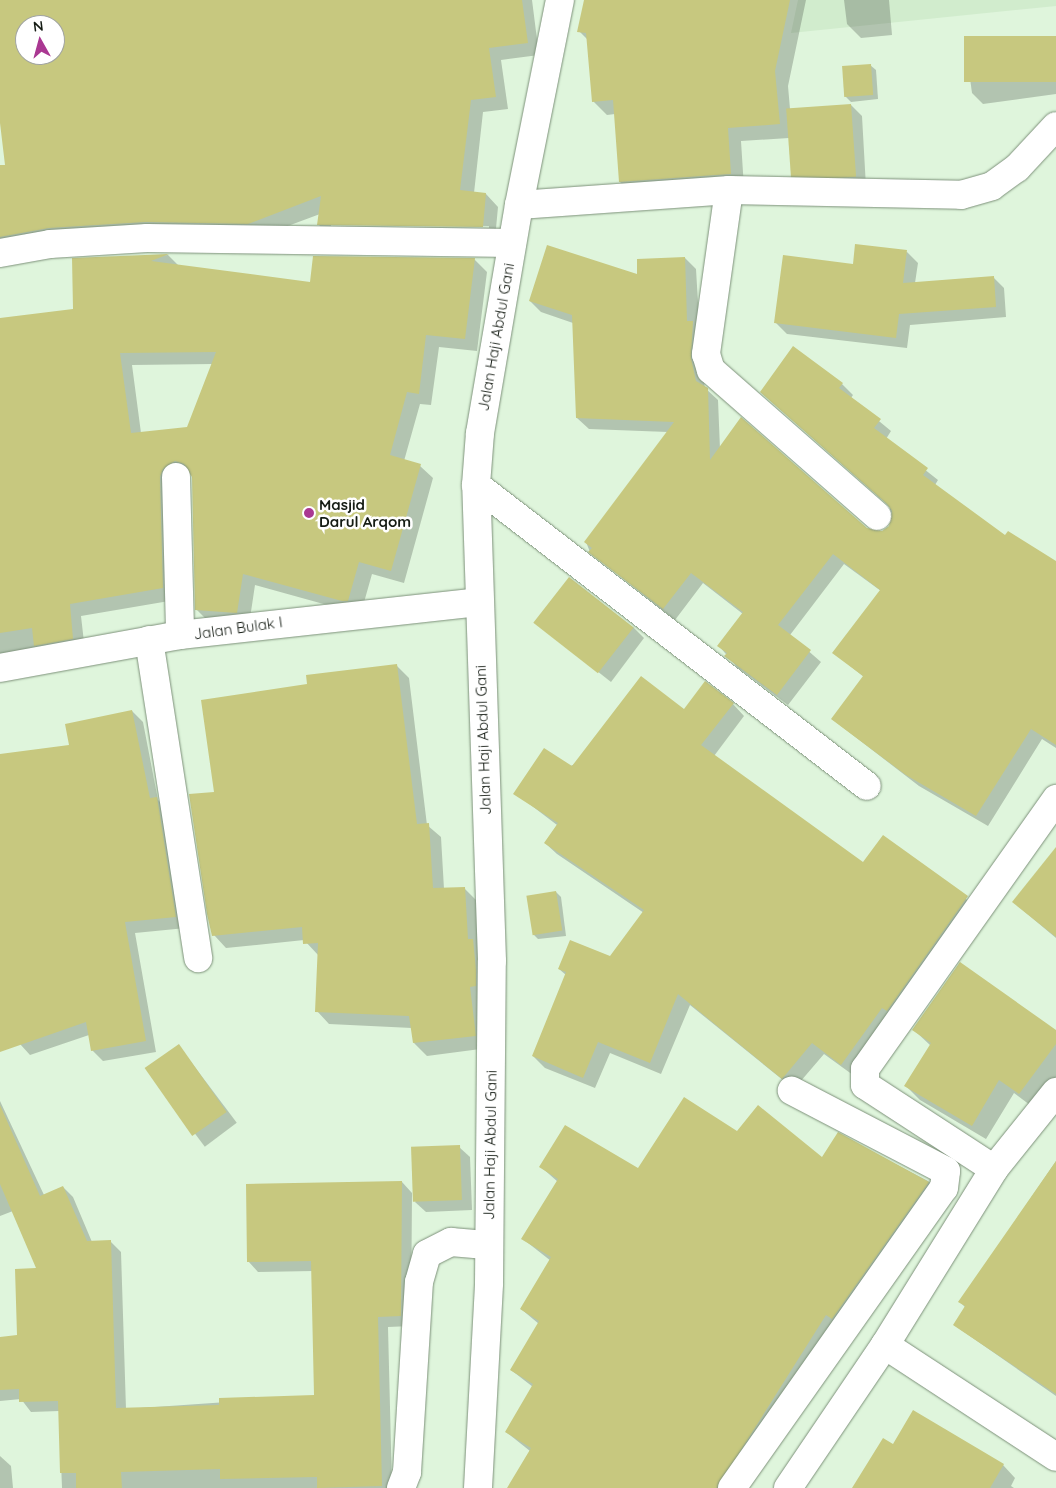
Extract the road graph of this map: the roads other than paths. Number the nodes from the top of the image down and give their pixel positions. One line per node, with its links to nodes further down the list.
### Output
1 (560, 0): 4 (street, Jalan Haji Abdul Gani)
2 (1056, 126): 3 (street)
3 (729, 190): 4 (street); 9 (street)
4 (519, 205): 5 (street, Jalan Haji Abdul Gani)
5 (512, 243): 6 (street); 8 (street, Jalan Haji Abdul Gani)
6 (0, 253)
7 (176, 477): 11 (street)
8 (476, 485): 10 (street, Jalan Haji Abdul Gani); 14 (street)
9 (877, 516)
10 (478, 602): 11 (street, Jalan Bulak I); 20 (street, Jalan Haji Abdul Gani)
11 (180, 636): 12 (street, Jalan Bulak I)
12 (149, 640): 13 (street, Jalan Bulak I); 16 (street)
13 (0, 668)
14 (867, 786)
15 (1056, 799): 19 (street)
16 (198, 958)
17 (792, 1091): 25 (street)
18 (1056, 1092): 19 (street)
19 (994, 1169): 21 (street)
20 (489, 1245): 23 (street); 24 (street, Jalan Haji Abdul Gani)
21 (885, 1345): 22 (street); 26 (street)
22 (1056, 1457)
23 (401, 1488)
24 (478, 1488)
25 (732, 1488)
26 (788, 1488)

